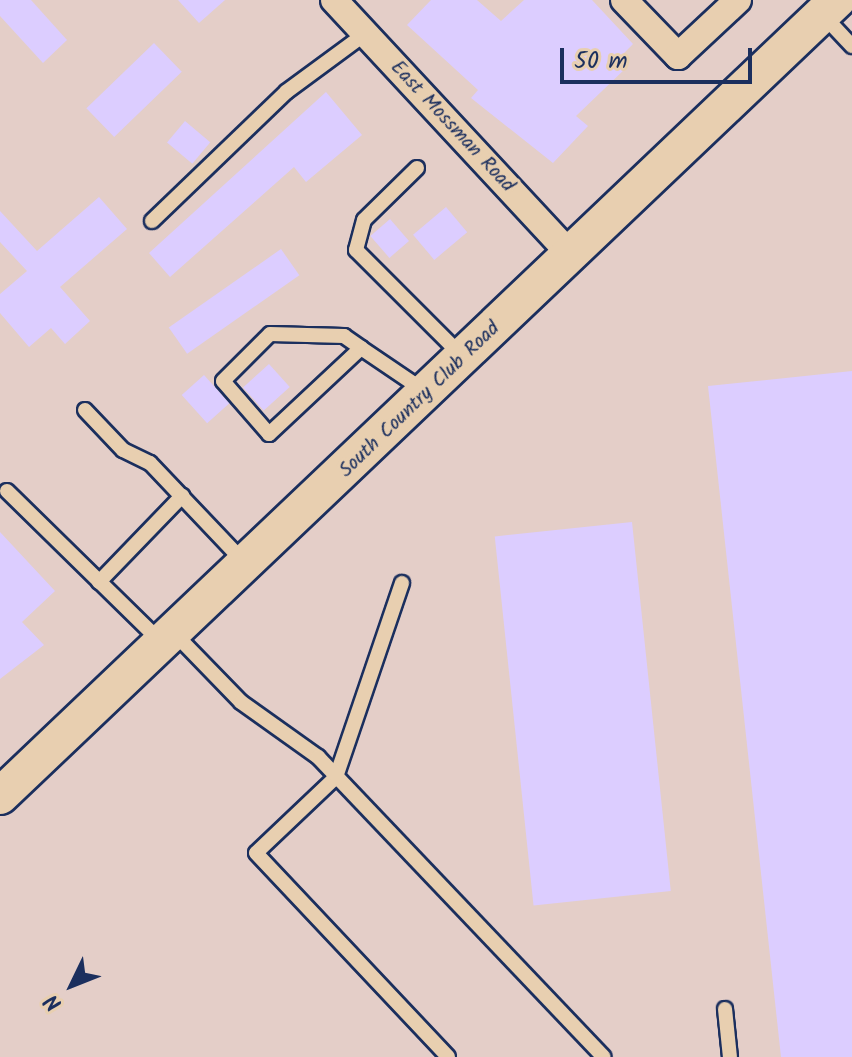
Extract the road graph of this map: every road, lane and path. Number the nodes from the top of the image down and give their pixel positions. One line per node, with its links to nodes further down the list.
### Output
1 (334, 0): 5 (street, East Mossman Road)
2 (624, 0): 3 (street)
3 (738, 0)
4 (829, 7): 6 (lane); 9 (street, South Country Club Road)
5 (365, 34): 8 (lane); 9 (street, East Mossman Road)
6 (852, 46)
7 (417, 168): 11 (lane)
8 (152, 221)
9 (571, 255): 11 (street, South Country Club Road)
10 (361, 348): 10 (lane); 12 (lane)
11 (464, 358): 12 (street, South Country Club Road)
12 (426, 392): 16 (street, South Country Club Road)
13 (85, 410): 15 (lane)
14 (7, 491): 17 (lane)
15 (182, 496): 16 (lane); 17 (lane)
16 (247, 565): 19 (street, South Country Club Road)
17 (99, 582): 19 (lane)
18 (402, 583): 20 (lane)
19 (169, 640): 20 (lane); 21 (street, South Country Club Road)
20 (336, 777): 23 (lane); 24 (lane)
21 (3, 788)
22 (725, 1009): 25 (lane)
23 (448, 1057)
24 (604, 1057)
25 (730, 1057)

